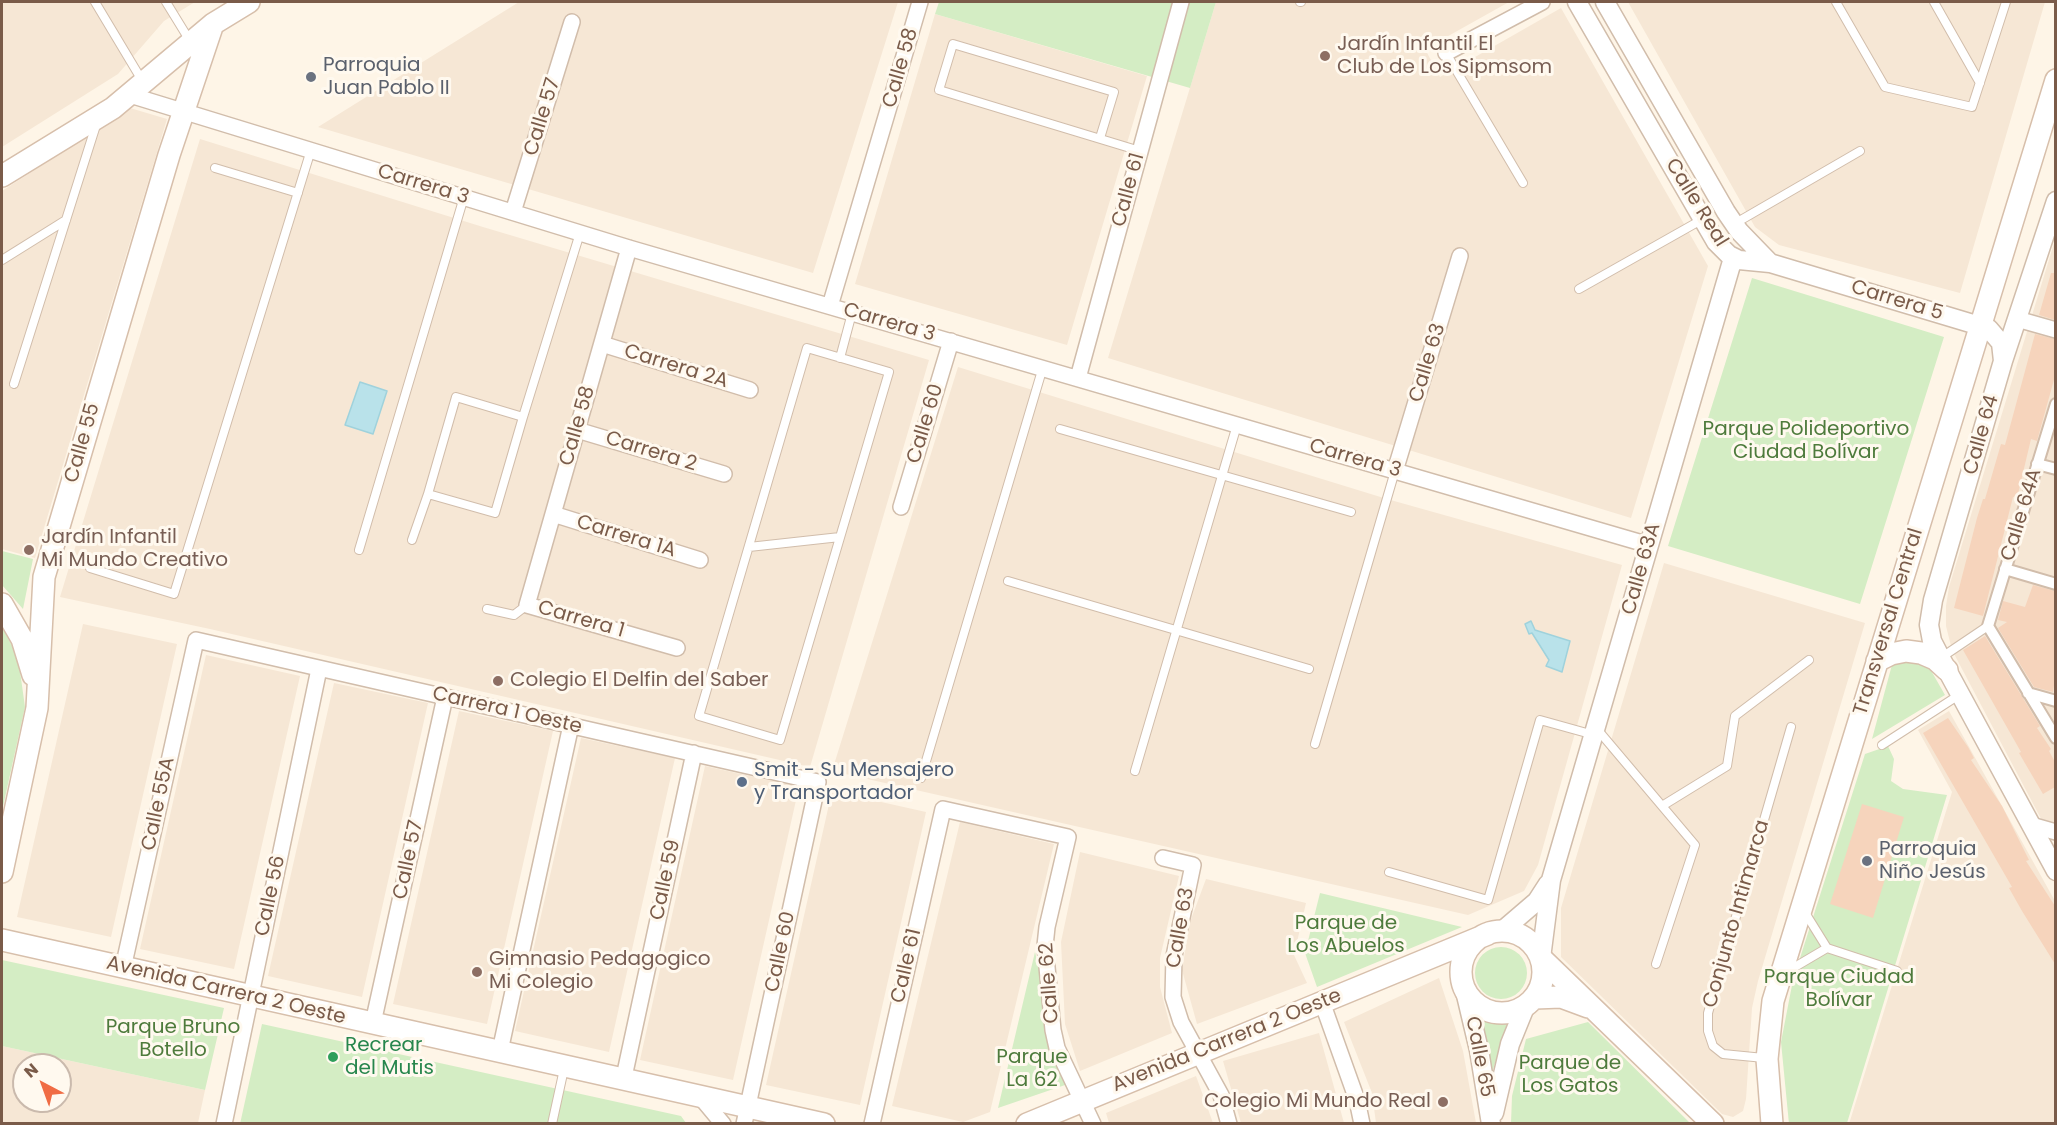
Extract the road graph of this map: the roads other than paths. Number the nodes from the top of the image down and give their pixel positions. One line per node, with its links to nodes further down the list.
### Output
1 (95, 2): 18 (lane)
2 (166, 2): 14 (lane)
3 (249, 2): 13 (main road)
4 (920, 2): 43 (street, Calle 58)
5 (1181, 2): 24 (street, Calle 61)
6 (1542, 2): 15 (street)
7 (1577, 2): 33 (street, Calle Real)
8 (1605, 2): 35 (street, Calle Real)
9 (1836, 2): 17 (lane)
10 (1934, 2): 17 (lane)
11 (2006, 2): 17 (lane)
12 (573, 22): 32 (street, Calle 57)
13 (213, 24): 14 (main road); 19 (main road, Calle 55)
14 (191, 42): 18 (main road)
15 (1446, 53): 28 (lane)
16 (2055, 80): 21 (main road, Transversal Central)
17 (1980, 83)
18 (137, 89): 19 (street, Carrera 3); 20 (main road)
19 (183, 111): 23 (street, Carrera 3); 92 (main road, Calle 55)
20 (99, 117): 27 (main road); 34 (lane)
21 (2048, 125): 46 (main road, Transversal Central)
22 (1100, 138): 22 (lane); 24 (lane)
23 (311, 150): 29 (lane); 30 (street, Carrera 3)
24 (1140, 151): 53 (street, Calle 61)
25 (1860, 151): 35 (lane)
26 (215, 168): 29 (lane)
27 (2, 176)
28 (1523, 183)
29 (298, 193): 76 (lane)
30 (464, 197): 32 (street, Carrera 3); 74 (lane)
31 (2055, 205): 45 (street, Calle 64)
32 (513, 212): 36 (street, Carrera 3)
33 (1703, 219): 39 (street, Calle Real); 42 (lane)
34 (66, 220): 40 (lane); 54 (lane)
35 (1734, 224): 41 (street, Calle Real)
36 (580, 233): 37 (street, Carrera 3); 57 (lane)
37 (629, 248): 43 (street, Carrera 3); 49 (street, Calle 58)
38 (1460, 256): 63 (street, Calle 63)
39 (1733, 258): 41 (street, Calle Real); 72 (street, Calle 63A)
40 (2, 260)
41 (1770, 263): 46 (street, Carrera 5)
42 (1579, 289)
43 (830, 306): 44 (street, Carrera 3)
44 (852, 312): 48 (street, Carrera 3); 50 (lane)
45 (2017, 319): 47 (street); 51 (street, Calle 64)
46 (1980, 326): 51 (street, Carrera 5); 88 (main road, Transversal Central)
47 (2055, 330)
48 (951, 341): 52 (street, Carrera 3); 67 (street, Calle 60)
49 (602, 344): 55 (street, Carrera 2A); 59 (street, Calle 58)
50 (840, 358): 70 (lane); 73 (lane)
51 (2003, 361): 89 (street, Calle 64)
52 (1043, 368): 53 (street, Carrera 3); 105 (lane)
53 (1078, 378): 58 (street, Carrera 3)
54 (14, 384)
55 (750, 390)
56 (2055, 404): 61 (street, Calle 64A)
57 (524, 417): 66 (lane); 66 (lane)
58 (1237, 424): 63 (street, Carrera 3); 65 (lane)
59 (577, 429): 64 (street, Carrera 2); 69 (street, Calle 58)
60 (1060, 429): 65 (lane)
61 (2037, 464): 62 (street); 77 (street, Calle 64A)
62 (2055, 469)
63 (1395, 471): 72 (street, Carrera 3); 101 (lane)
64 (724, 474)
65 (1222, 475): 68 (lane); 84 (lane)
66 (428, 494): 71 (lane)
67 (901, 507)
68 (1351, 512)
69 (553, 514): 75 (street, Carrera 1A); 81 (street, Calle 58)
70 (840, 537): 73 (lane); 73 (lane)
71 (412, 540)
72 (1649, 546): 99 (street, Calle 63A)
73 (749, 547)
74 (359, 550)
75 (700, 560)
76 (90, 568)
77 (2005, 569): 79 (street); 83 (street, Calle 64A)
78 (1008, 581): 84 (lane)
79 (2055, 584)
80 (2, 604): 92 (main road)
81 (527, 605): 82 (lane, Carrera 1); 86 (street, Carrera 1)
82 (487, 609)
83 (1988, 626): 89 (lane); 94 (street)
84 (1176, 630): 91 (lane); 104 (lane)
85 (196, 640): 90 (street, Carrera 1 Oeste); 124 (street, Calle 55A)
86 (677, 648)
87 (1809, 660): 107 (lane)
88 (1877, 662): 89 (main road); 117 (main road, Transversal Central)
89 (1944, 664): 93 (street, Calle 64)
90 (319, 669): 95 (street, Carrera 1 Oeste); 128 (street, Calle 56)
91 (1309, 669)
92 (38, 693): 111 (main road, Calle 55)
93 (1960, 693): 102 (lane); 108 (street, Calle 64)
94 (2028, 693): 96 (street); 100 (street)
95 (445, 697): 97 (street, Carrera 1 Oeste); 132 (street, Calle 57)
96 (2055, 701)
97 (571, 725): 103 (street, Carrera 1 Oeste); 133 (street)
98 (1791, 727): 135 (lane, Conjunto Intimarca)
99 (1595, 732): 107 (lane); 115 (lane); 116 (street, Calle 63A)
100 (2055, 738)
101 (1315, 744)
102 (1882, 745)
103 (694, 753): 106 (street, Carrera 1 Oeste); 137 (street, Calle 59)
104 (1135, 771)
105 (921, 778)
106 (818, 782): 140 (street, Calle 60)
107 (1662, 806): 123 (lane)
108 (2031, 825): 109 (street); 113 (street, Calle 64)
109 (2055, 832)
110 (1068, 837): 139 (street, Calle 62); 146 (street, Calle 61)
111 (5, 848): 114 (main road, Calle 55)
112 (1163, 858): 134 (street, Calle 63)
113 (2055, 871)
114 (2, 872)
115 (1389, 872)
116 (1551, 880): 118 (street, Calle 63A); 122 (street, Calle 63A)
117 (1802, 908): 120 (lane); 126 (main road, Transversal Central)
118 (1495, 932): 121 (main road, Avenida Carrera 2 Oeste); 122 (main road); 127 (main road)
119 (2, 940): 124 (main road, Avenida Carrera 2 Oeste)
120 (1827, 948): 125 (lane); 126 (lane)
121 (1428, 958): 127 (main road); 129 (main road, Avenida Carrera 2 Oeste)
122 (1541, 958): 130 (main road); 131 (main road)
123 (1656, 964)
124 (123, 968): 128 (main road, Avenida Carrera 2 Oeste)
125 (1897, 971)
126 (1781, 975): 135 (main road, Transversal Central)
127 (1463, 985): 130 (main road); 151 (street, Calle 65)
128 (250, 997): 132 (main road, Avenida Carrera 2 Oeste); 142 (street, Calle 56)
129 (1322, 1002): 134 (main road, Avenida Carrera 2 Oeste); 150 (street)
130 (1530, 1002): 131 (main road); 151 (street, Calle 65)
131 (1594, 1009): 152 (main road)
132 (373, 1023): 133 (main road, Avenida Carrera 2 Oeste)
133 (500, 1051): 136 (main road, Avenida Carrera 2 Oeste)
134 (1199, 1053): 139 (main road, Avenida Carrera 2 Oeste); 149 (street, Calle 63)
135 (1767, 1059): 141 (main road, Transversal Central)
136 (565, 1065): 137 (main road, Avenida Carrera 2 Oeste); 143 (lane)
137 (624, 1077): 138 (main road, Avenida Carrera 2 Oeste)
138 (698, 1094): 140 (main road, Avenida Carrera 2 Oeste); 144 (street)
139 (1082, 1101): 147 (main road, Avenida Carrera 2 Oeste); 148 (street, Calle 62)
140 (746, 1115): 145 (main road, Avenida Carrera 2 Oeste)
141 (1767, 1117)
142 (224, 1124)
143 (552, 1124)
144 (723, 1124)
145 (824, 1124)
146 (872, 1124)
147 (1027, 1124)
148 (1093, 1124)
149 (1229, 1124)
150 (1362, 1124)
151 (1492, 1124)
152 (1713, 1124)

